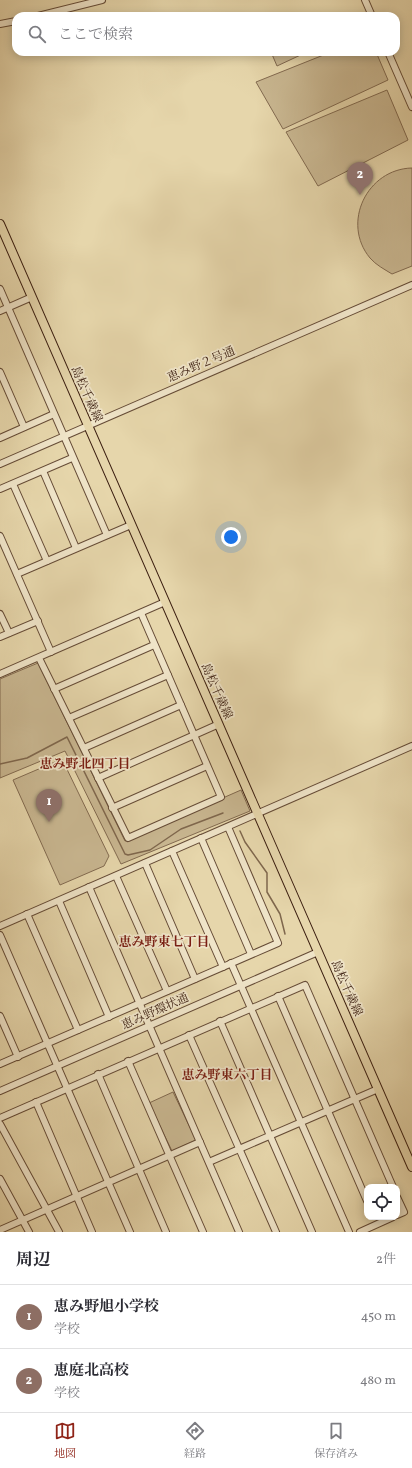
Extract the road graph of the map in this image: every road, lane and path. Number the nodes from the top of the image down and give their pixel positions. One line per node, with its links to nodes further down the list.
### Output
1 (102, 0): 3 (street)
2 (365, 0): 4 (street)
3 (54, 12)
4 (370, 12)
5 (12, 22): 6 (street)
6 (0, 24)
7 (390, 56): 8 (street)
8 (412, 107)
9 (0, 224): 12 (main road, 島松千歳線)
10 (412, 284): 17 (street, 恵み野２号通)
11 (0, 289): 13 (street)
12 (32, 297): 13 (street); 17 (main road, 島松千歳線)
13 (8, 307): 14 (street); 16 (street)
14 (0, 311)
15 (0, 372): 18 (street)
16 (54, 414): 18 (street); 19 (street)
17 (88, 425): 19 (street, 恵み野２号通); 26 (main road, 島松千歳線)
18 (24, 427): 20 (street)
19 (64, 436): 21 (street); 22 (street, 恵み野２号通)
20 (0, 438)
21 (72, 458): 23 (street); 27 (street)
22 (0, 464)
23 (43, 471): 24 (street); 29 (street)
24 (13, 484): 25 (street); 30 (street)
25 (0, 489)
26 (131, 525): 27 (street); 32 (main road, 島松千歳線)
27 (107, 535): 29 (street)
28 (0, 536): 31 (street)
29 (76, 548): 30 (street)
30 (47, 561): 31 (street)
31 (17, 574): 35 (street)
32 (165, 602): 33 (street); 46 (main road, 島松千歳線)
33 (141, 613): 38 (street); 39 (street)
34 (0, 614): 36 (street)
35 (38, 621): 36 (street); 39 (street)
36 (9, 633): 37 (street)
37 (0, 637)
38 (154, 645): 42 (street); 43 (street)
39 (51, 652): 40 (street)
40 (39, 658): 41 (street); 43 (street)
41 (0, 674)
42 (168, 675): 44 (street); 45 (street)
43 (54, 688): 45 (street)
44 (181, 706): 47 (street); 49 (street)
45 (69, 718): 49 (street)
46 (219, 724): 47 (street); 53 (main road, 島松千歳線)
47 (194, 735): 50 (street); 51 (street)
48 (412, 746): 53 (street)
49 (84, 748): 51 (street)
50 (207, 766): 52 (street); 52 (street)
51 (98, 778): 52 (street)
52 (112, 808)
53 (257, 815): 54 (street); 64 (main road, 島松千歳線)
54 (228, 827): 55 (street); 65 (street)
55 (201, 838): 56 (street); 65 (street)
56 (172, 851): 57 (street); 67 (street)
57 (145, 863): 58 (street); 68 (street)
58 (116, 876): 59 (street); 70 (street)
59 (89, 887): 60 (street); 72 (street)
60 (59, 901): 61 (street); 75 (street)
61 (28, 914): 62 (street); 78 (street)
62 (0, 926)
63 (0, 935): 80 (street)
64 (318, 952): 69 (street, 恵み野環状通); 88 (main road, 島松千歳線)
65 (251, 954): 66 (street)
66 (231, 963): 67 (street); 69 (street)
67 (223, 967): 68 (street)
68 (196, 979): 70 (street)
69 (241, 986): 73 (street); 77 (street, 恵み野環状通)
70 (167, 991): 72 (street)
71 (278, 996): 73 (street); 90 (street); 92 (street)
72 (139, 1003): 75 (street); 77 (street)
73 (251, 1008): 76 (street); 94 (street)
74 (0, 1016): 82 (street)
75 (109, 1017): 78 (street)
76 (220, 1021): 79 (street); 96 (street)
77 (149, 1026): 81 (street); 85 (street, 恵み野環状通)
78 (78, 1030): 80 (street)
79 (190, 1035): 81 (street); 98 (street)
80 (47, 1044): 82 (street); 85 (street)
81 (159, 1048): 83 (street); 97 (street)
82 (18, 1057): 84 (street)
83 (128, 1061): 86 (street); 99 (street)
84 (0, 1064)
85 (57, 1066): 87 (street); 89 (street, 恵み野環状通)
86 (98, 1074): 87 (street); 102 (street)
87 (66, 1088): 91 (street); 104 (street)
88 (378, 1089): 90 (street); 101 (main road, 島松千歳線)
89 (0, 1091)
90 (356, 1098): 92 (street); 105 (street)
91 (36, 1102): 93 (street); 107 (street)
92 (329, 1110): 94 (street); 106 (street)
93 (0, 1118)
94 (301, 1122): 96 (street); 125 (street)
95 (0, 1124): 109 (street)
96 (271, 1135): 98 (street); 124 (street)
97 (200, 1142): 99 (street); 100 (street)
98 (240, 1149): 100 (street); 123 (street)
99 (170, 1155): 102 (street); 121 (street)
100 (209, 1162): 122 (street)
101 (412, 1167)
102 (138, 1169): 104 (street); 120 (street)
103 (0, 1179): 113 (street)
104 (108, 1183): 107 (street); 119 (street)
105 (392, 1184)
106 (364, 1194)
107 (77, 1196): 109 (street); 118 (street)
108 (400, 1203): 110 (street)
109 (48, 1210): 113 (street); 117 (street)
110 (400, 1214)
111 (375, 1220): 114 (street)
112 (386, 1220): 114 (street)
113 (22, 1221): 115 (street); 116 (street)
114 (377, 1224): 126 (street)
115 (0, 1230)
116 (29, 1232)
117 (59, 1232)
118 (92, 1232)
119 (130, 1232)
120 (166, 1232)
121 (203, 1232)
122 (240, 1232)
123 (276, 1232)
124 (312, 1232)
125 (349, 1232)
126 (360, 1232)

